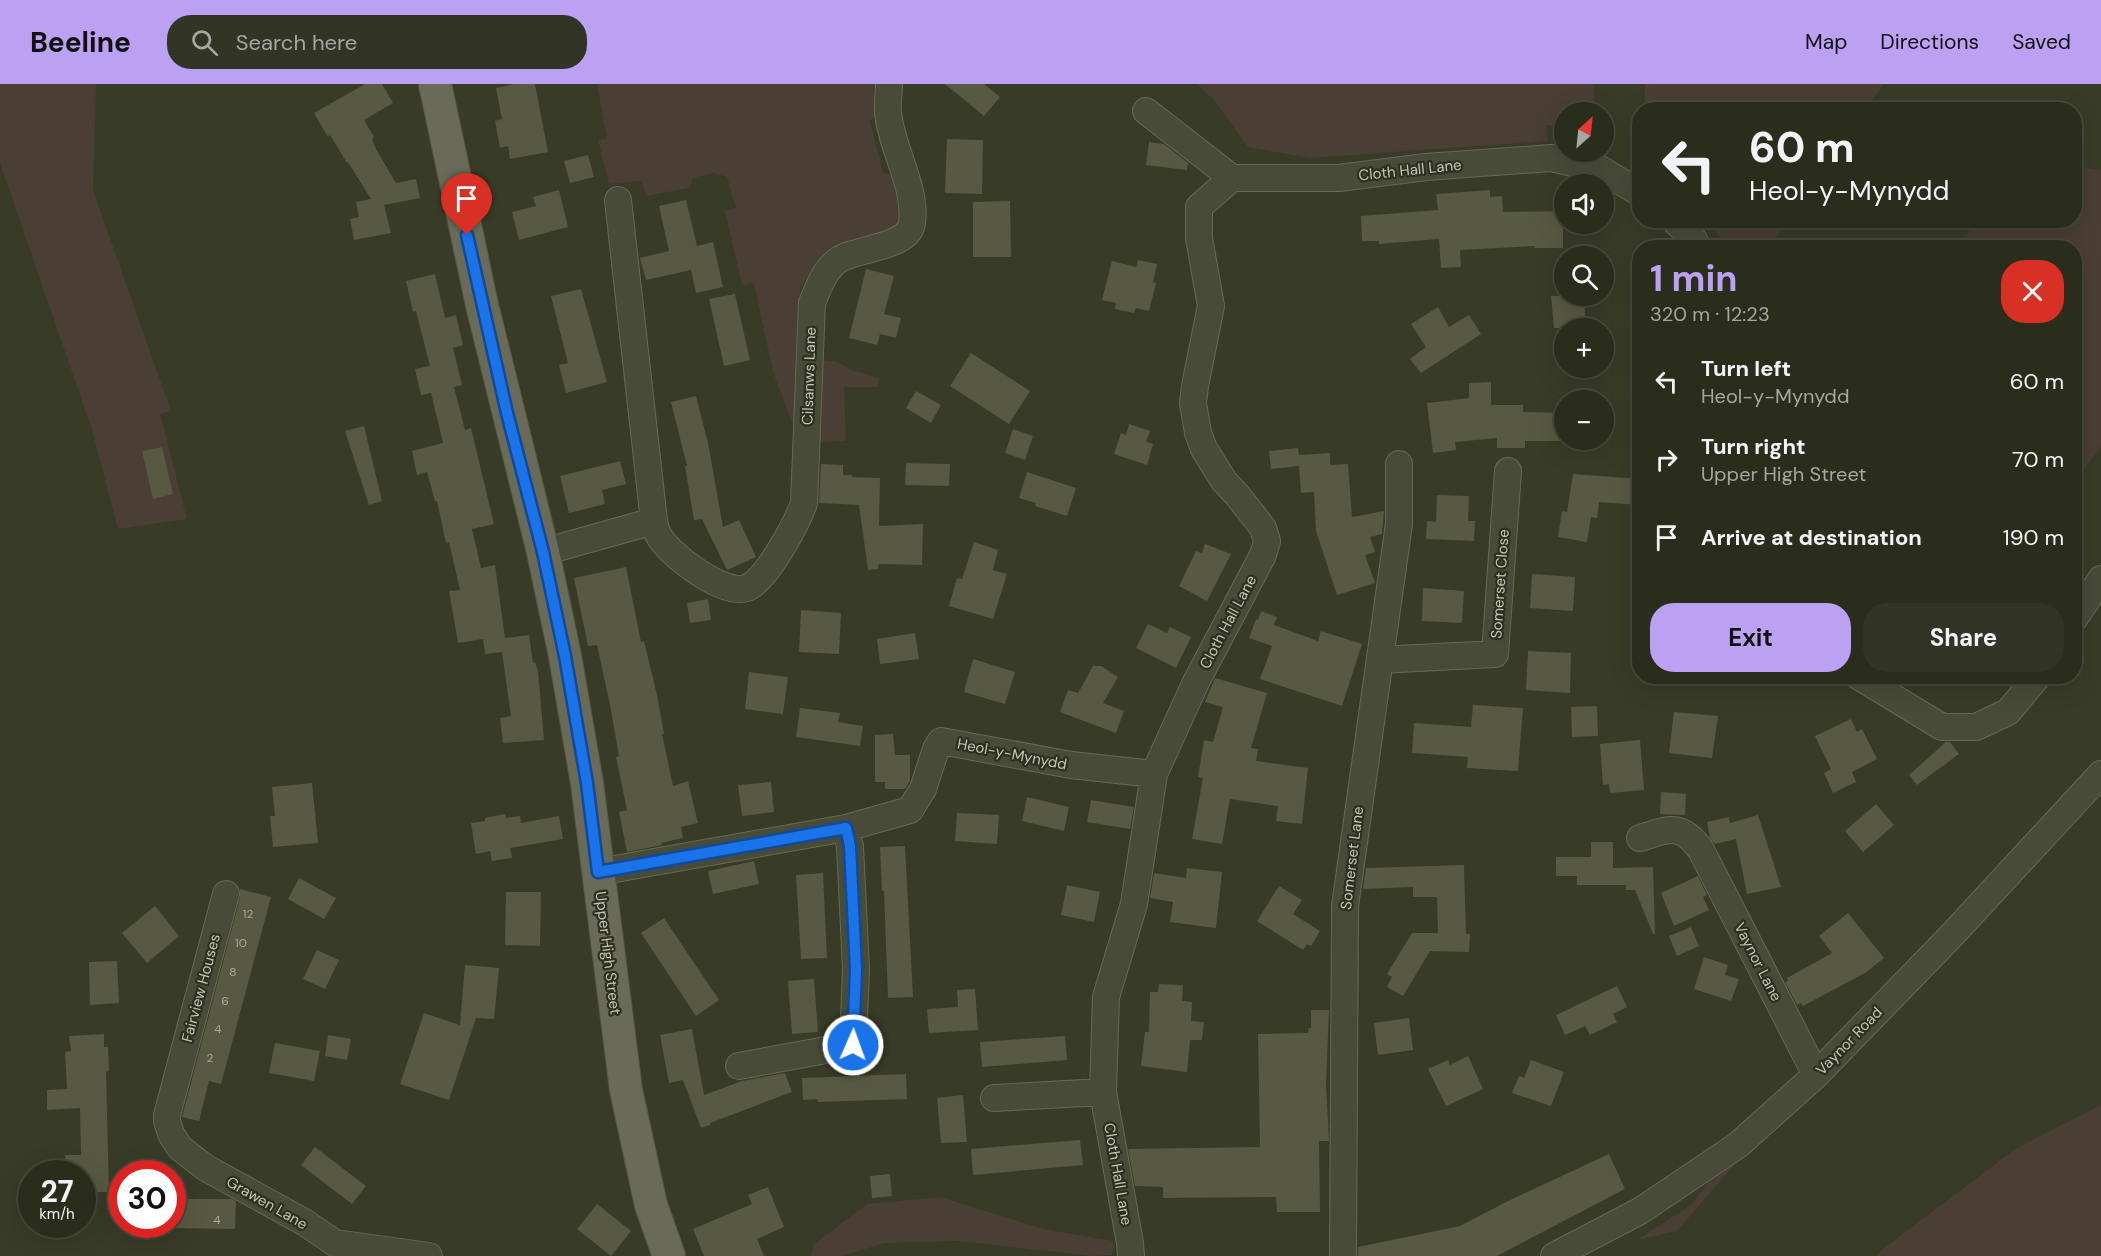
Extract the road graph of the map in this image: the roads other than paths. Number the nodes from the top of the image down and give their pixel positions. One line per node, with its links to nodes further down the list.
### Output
1 (435, 84): 12 (main road, Upper High Street)
2 (889, 84): 11 (street, Cilsanws Lane)
3 (1146, 111): 4 (street)
4 (1232, 178): 5 (street, Cloth Hall Lane); 18 (street, Cloth Hall Lane)
5 (1632, 188)
6 (618, 200): 11 (street, Cilsanws Lane)
7 (1682, 228): 8 (street)
8 (1694, 240)
9 (1398, 464): 15 (street, Somerset Lane)
10 (1508, 471): 15 (street, Somerset Close)
11 (654, 521): 12 (street)
12 (543, 552): 22 (main road, Upper High Street)
13 (2101, 579): 14 (street)
14 (2082, 607)
15 (1380, 660): 32 (street, Somerset Lane)
16 (1871, 684): 17 (street)
17 (2031, 684)
18 (1154, 774): 20 (street, Heol-y-Mynydd); 27 (street, Cloth Hall Lane)
19 (2101, 774): 25 (street, Vaynor Road)
20 (846, 828): 22 (street, Heol-y-Mynydd); 24 (street)
21 (1640, 838): 25 (street, Vaynor Lane)
22 (598, 872): 30 (main road, Upper High Street)
23 (226, 894): 26 (street, Fairview Houses)
24 (739, 1066)
25 (1816, 1075): 33 (street, Vaynor Road)
26 (176, 1082): 29 (street, Grawen Lane)
27 (1103, 1092): 28 (street); 31 (street, Cloth Hall Lane)
28 (994, 1098)
29 (429, 1256)
30 (669, 1256)
31 (1131, 1256)
32 (1343, 1256)
33 (1554, 1256)

